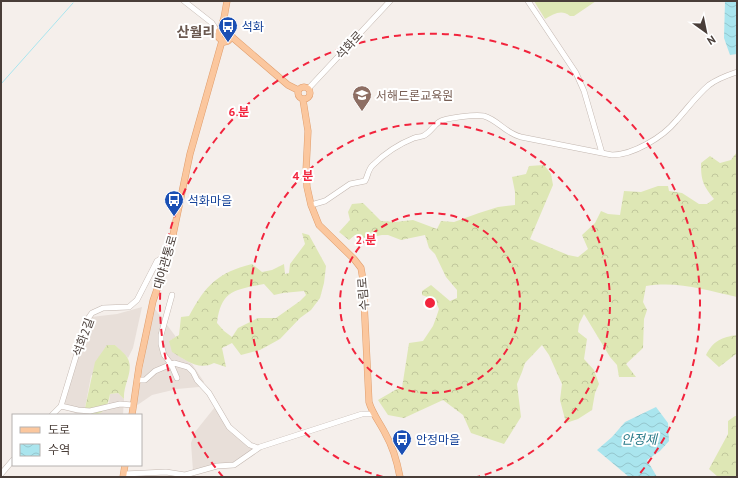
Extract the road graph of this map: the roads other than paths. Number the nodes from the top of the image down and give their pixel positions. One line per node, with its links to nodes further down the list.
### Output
1 (184, 1): 7 (street)
2 (188, 1): 7 (street)
3 (228, 1): 6 (main road); 7 (main road)
4 (390, 1): 11 (street, 석화로)
5 (528, 1): 14 (street)
6 (230, 29): 7 (main road); 8 (main road)
7 (220, 30): 9 (main road)
8 (232, 37): 9 (main road); 12 (main road)
9 (222, 41): 16 (main road, 대야관통로)
10 (737, 72): 14 (street)
11 (308, 89): 12 (main road); 13 (main road)
12 (298, 90): 13 (main road, 수림로)
13 (303, 100): 15 (main road, 수림로)
14 (602, 153): 15 (street)
15 (311, 205): 25 (main road, 수림로)
16 (169, 254): 20 (main road, 대야관통로); 22 (street, 석화2길)
17 (172, 295): 18 (street)
18 (171, 364): 19 (street); 20 (street); 26 (street)
19 (177, 378)
20 (137, 380): 21 (main road, 대야관통로)
21 (133, 405): 22 (street); 24 (main road, 대야관통로)
22 (61, 406): 23 (street, 석화2길)
23 (53, 414)
24 (132, 414)
25 (374, 414): 26 (street); 31 (main road, 수림로)
26 (258, 448): 30 (street)
27 (12, 461): 29 (street)
28 (125, 466): 30 (main road)
29 (1, 474)
30 (124, 476)
31 (400, 477)

